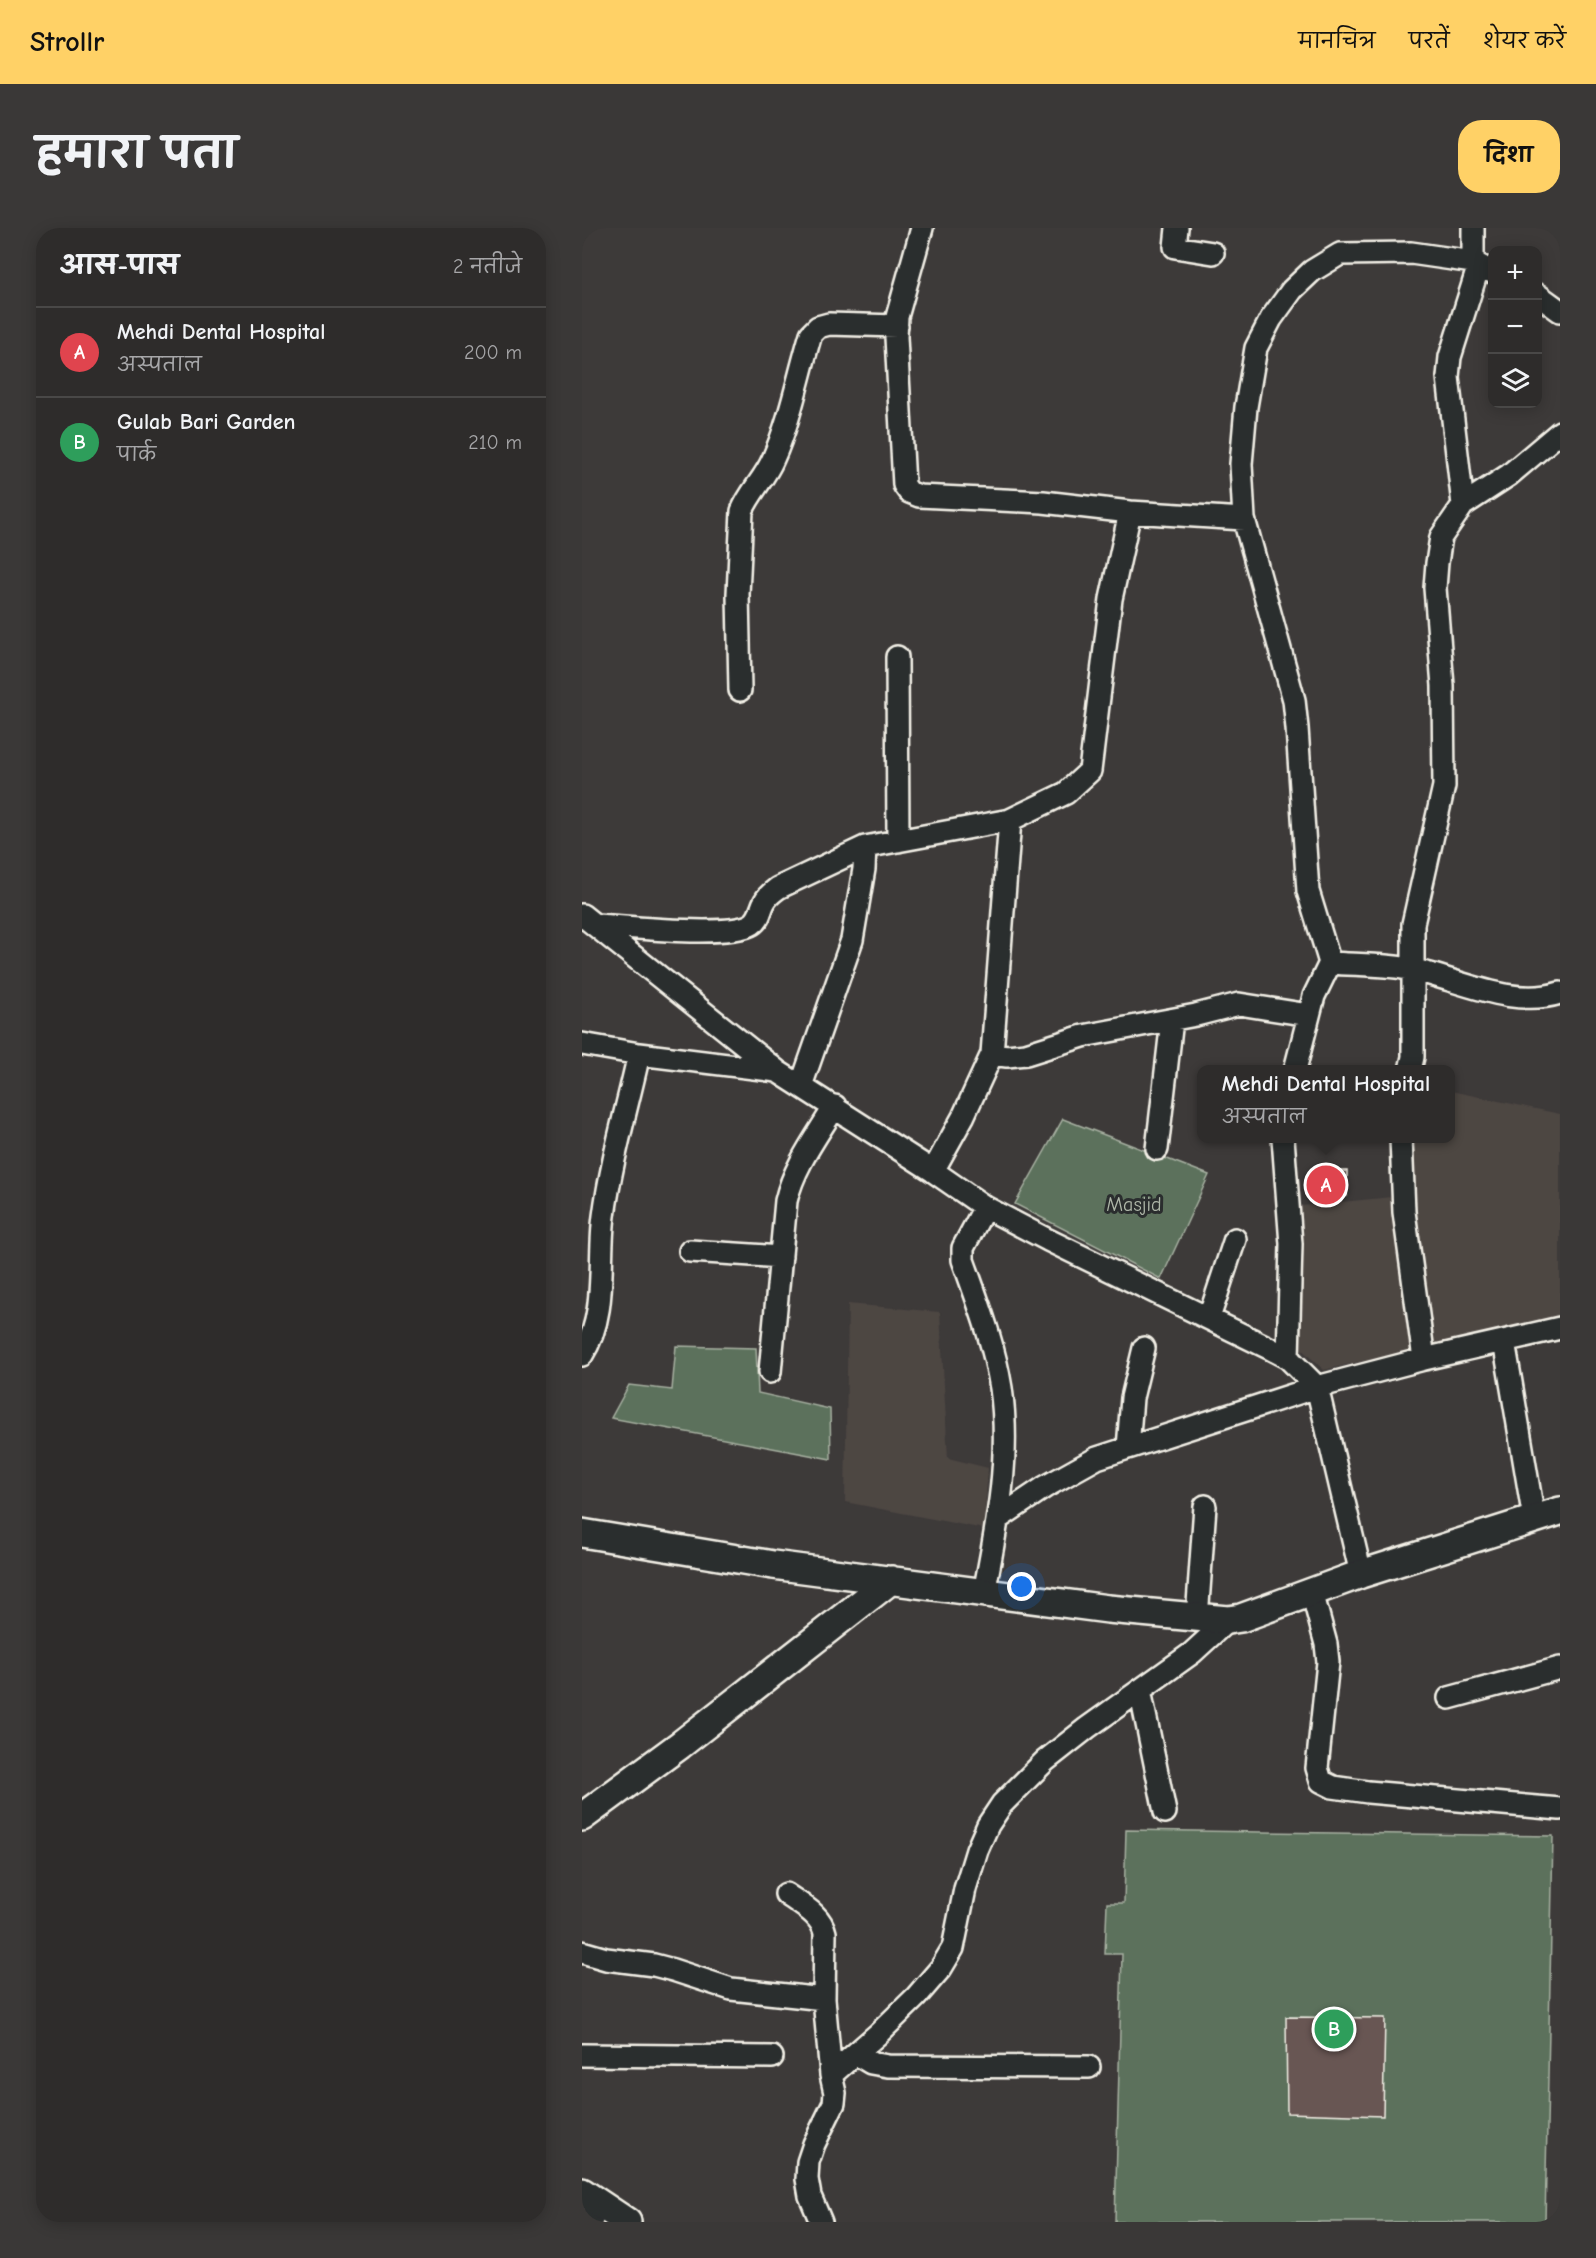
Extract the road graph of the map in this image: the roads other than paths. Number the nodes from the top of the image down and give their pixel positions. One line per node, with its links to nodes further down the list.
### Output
1 (922, 228): 8 (street)
2 (1178, 228): 4 (street)
3 (1473, 228): 5 (street)
4 (1213, 253)
5 (1482, 266): 10 (street); 12 (street)
6 (1542, 298): 7 (street)
7 (1560, 311)
8 (897, 326): 11 (street); 14 (street)
9 (1560, 432): 10 (street)
10 (1464, 505): 20 (street)
11 (1130, 512): 12 (street); 15 (street)
12 (1245, 519): 19 (street)
13 (897, 657): 16 (street)
14 (740, 690)
15 (1010, 820): 16 (street); 26 (street)
16 (898, 842): 17 (street)
17 (866, 847): 18 (street); 30 (street)
18 (589, 920): 29 (street)
19 (1330, 963): 20 (street); 22 (street)
20 (1413, 970): 21 (street); 28 (street)
21 (1560, 993)
22 (1310, 1015): 23 (street); 27 (street)
23 (1172, 1020): 26 (street); 34 (street)
24 (582, 1044): 25 (street)
25 (639, 1054): 29 (street); 44 (street)
26 (992, 1054): 35 (street)
27 (1296, 1065)
28 (1411, 1065)
29 (777, 1071): 30 (street)
30 (801, 1086): 31 (street)
31 (835, 1106): 35 (street); 39 (street)
32 (1283, 1143): 45 (street)
33 (1401, 1143): 46 (street)
34 (1157, 1149)
35 (933, 1171): 36 (street)
36 (985, 1207): 40 (street); 52 (street)
37 (1235, 1239): 40 (street)
38 (690, 1251): 39 (street)
39 (781, 1257): 47 (street)
40 (1209, 1318): 45 (street)
41 (1560, 1328): 42 (street)
42 (1504, 1341): 46 (street); 53 (street)
43 (1144, 1348): 49 (street)
44 (582, 1355)
45 (1288, 1358): 48 (street)
46 (1424, 1359): 48 (street)
47 (770, 1372)
48 (1317, 1387): 49 (street); 55 (street)
49 (1128, 1448): 52 (street)
50 (1205, 1506): 59 (street)
51 (1560, 1511): 53 (main road)
52 (999, 1518): 58 (street)
53 (1534, 1519): 55 (main road)
54 (582, 1533): 56 (main road)
55 (1361, 1574): 57 (main road)
56 (891, 1580): 58 (main road); 66 (main road)
57 (1312, 1592): 60 (main road); 64 (street)
58 (984, 1593): 59 (main road)
59 (1197, 1618): 60 (main road)
60 (1228, 1620): 62 (street)
61 (1560, 1668): 63 (street)
62 (1140, 1690): 65 (street); 70 (street)
63 (1449, 1698)
64 (1560, 1809)
65 (1165, 1812)
66 (582, 1817)
67 (786, 1894): 69 (street)
68 (582, 1952): 69 (street)
69 (824, 1999): 74 (street)
70 (856, 2054): 73 (street); 74 (street)
71 (582, 2055): 72 (street)
72 (772, 2058)
73 (1089, 2067)
74 (831, 2075): 77 (street)
75 (590, 2206): 76 (main road)
76 (627, 2222)
77 (821, 2222)

